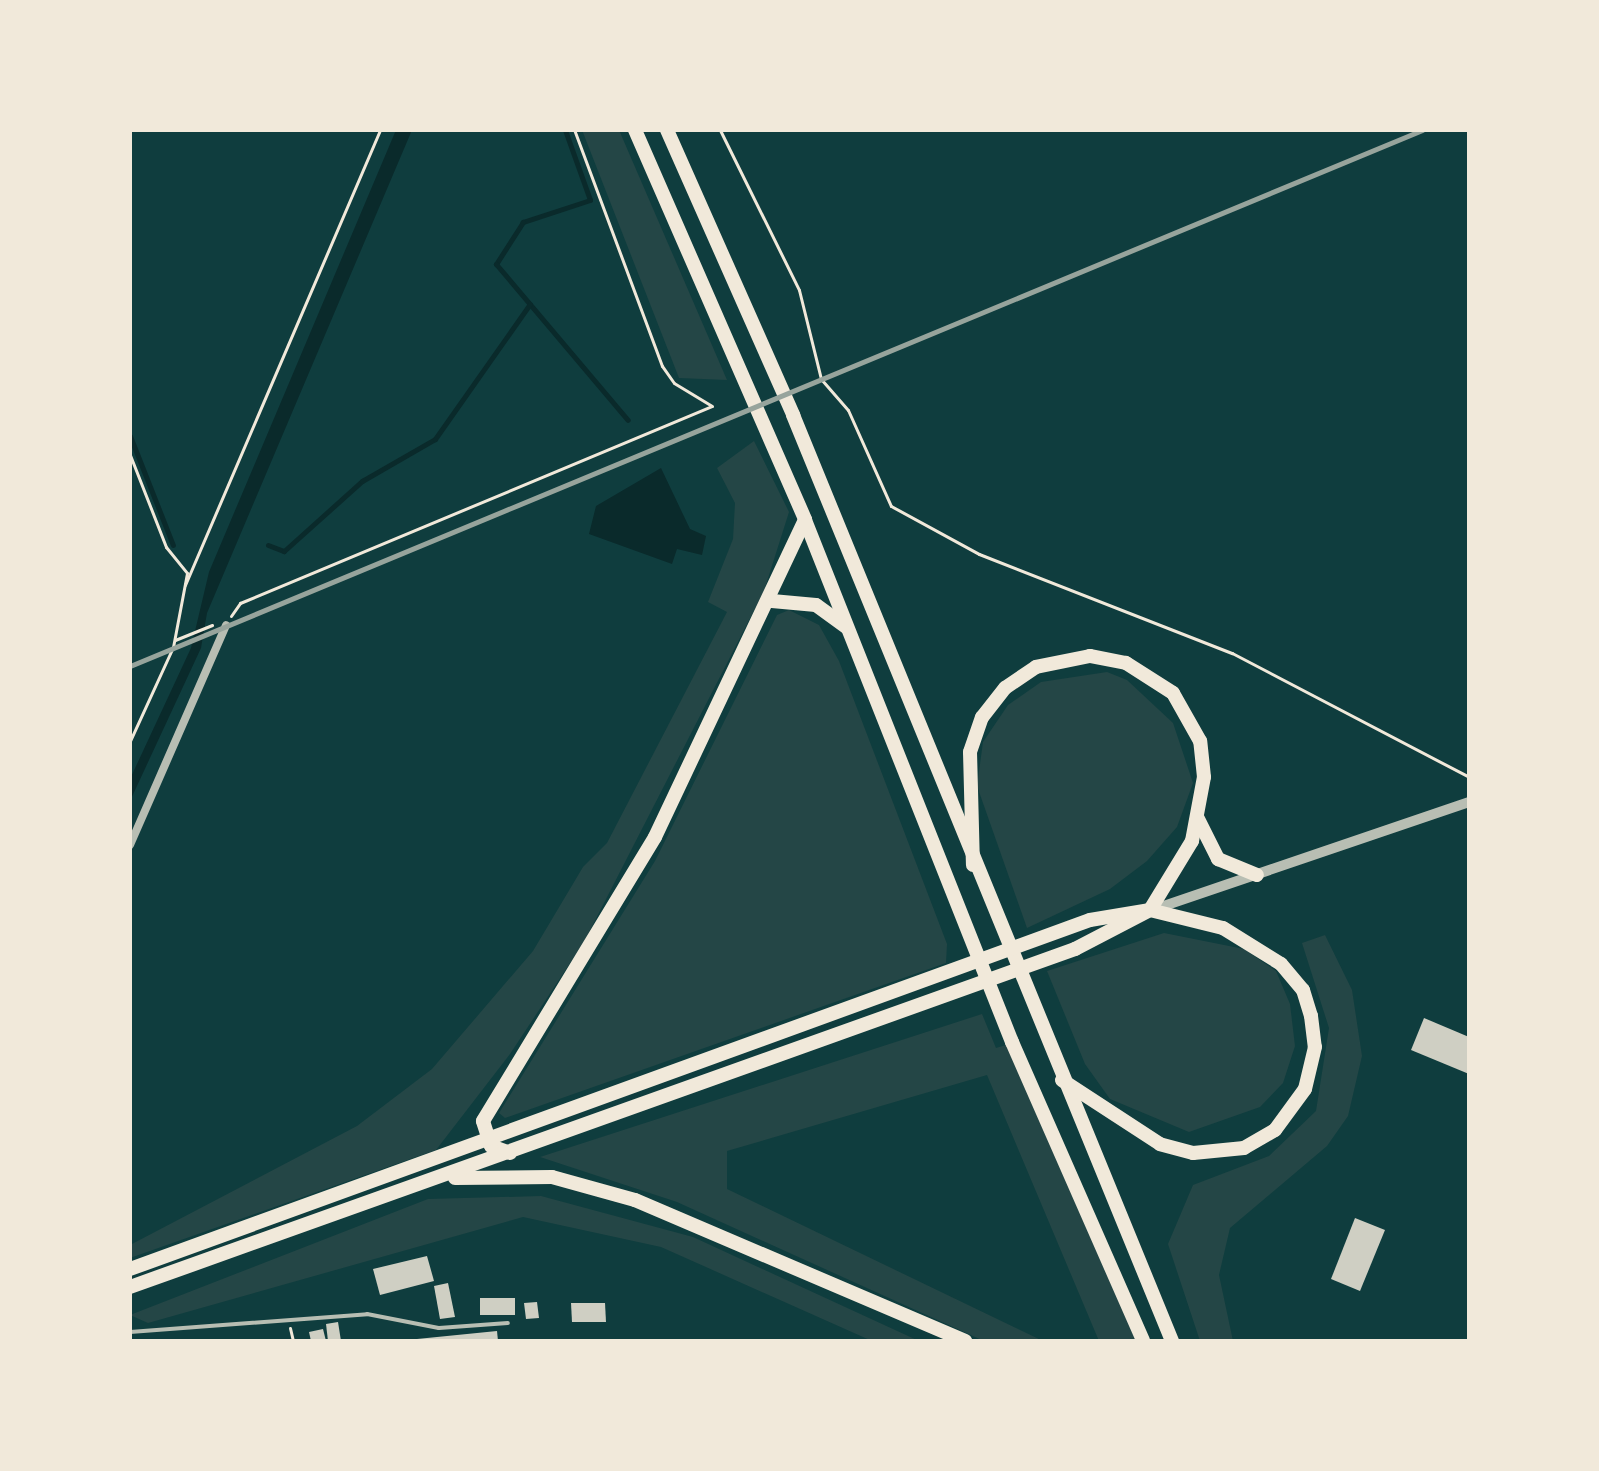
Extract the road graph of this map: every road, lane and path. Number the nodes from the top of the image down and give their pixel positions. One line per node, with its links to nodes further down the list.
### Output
1 (380, 130): 8 (path)
2 (574, 130): 10 (path)
3 (635, 130): 7 (highway)
4 (667, 130): 18 (highway)
5 (720, 130): 14 (path)
6 (130, 455): 8 (path)
7 (805, 520): 9 (highway); 11 (highway)
8 (185, 585): 12 (path)
9 (772, 601): 11 (highway); 22 (highway)
10 (226, 625): 12 (path); 17 (street)
11 (848, 629): 30 (highway)
12 (175, 640): 13 (path)
13 (130, 741)
14 (1469, 777)
15 (1469, 802): 19 (street)
16 (1198, 819): 18 (highway); 19 (highway); 20 (highway)
17 (130, 845)
18 (973, 865): 21 (highway)
19 (1257, 875): 20 (street)
20 (1150, 910): 21 (highway); 22 (highway); 23 (highway)
21 (1062, 1080): 31 (highway)
22 (487, 1138): 23 (highway); 25 (highway)
23 (510, 1153): 24 (highway)
24 (435, 1180): 26 (highway); 29 (highway)
25 (130, 1269)
26 (130, 1287)
27 (508, 1323): 28 (lane)
28 (130, 1332)
29 (965, 1341)
30 (1143, 1341)
31 (1172, 1341)

